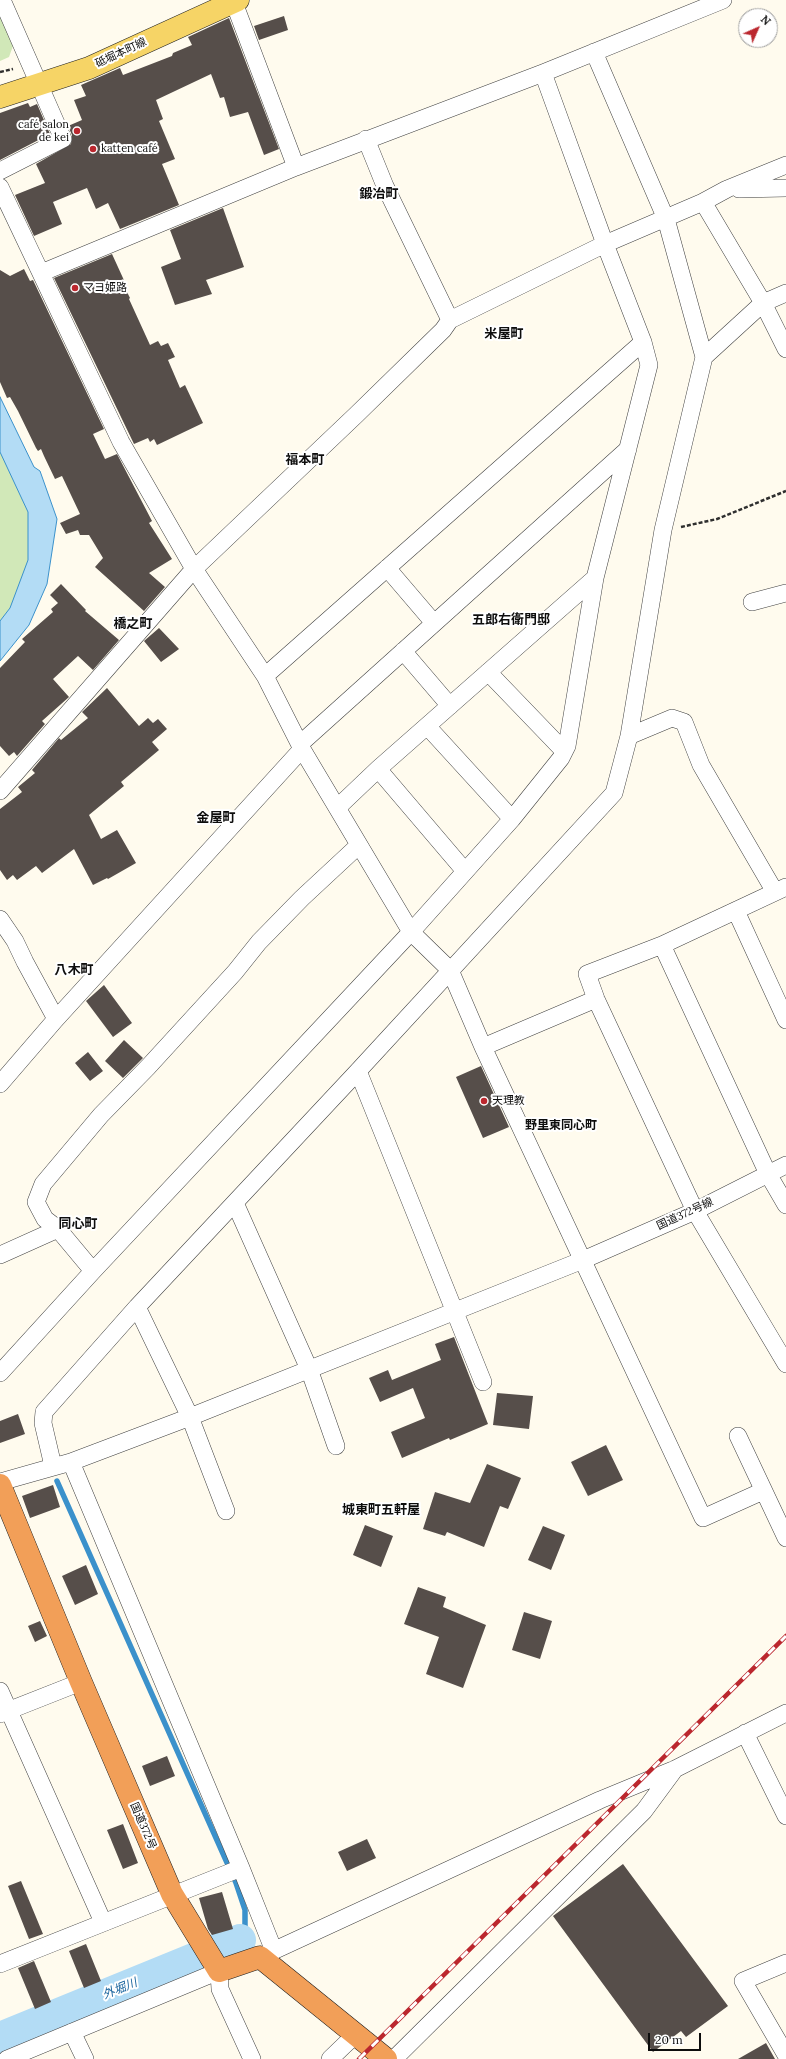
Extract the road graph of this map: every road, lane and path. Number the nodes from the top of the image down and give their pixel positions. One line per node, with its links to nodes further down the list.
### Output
1 (2, 0): 6 (street)
2 (723, 0): 4 (street)
3 (235, 1): 6 (main road, 砥堀本町線); 10 (street)
4 (594, 52): 5 (street); 16 (street)
5 (543, 73): 8 (street); 17 (street)
6 (41, 84): 7 (main road, 砥堀本町線); 11 (street)
7 (0, 97)
8 (366, 139): 10 (street); 21 (street)
9 (786, 165): 14 (street)
10 (296, 167): 18 (street)
11 (0, 171)
12 (0, 187): 18 (street)
13 (786, 188): 14 (street)
14 (726, 189): 15 (street)
15 (703, 202): 16 (street); 20 (street)
16 (666, 219): 17 (street); 24 (street)
17 (605, 244): 21 (street); 22 (street)
18 (41, 272): 29 (street)
19 (786, 293): 20 (street)
20 (762, 303): 23 (street); 24 (street)
21 (450, 320): 29 (street)
22 (643, 342): 25 (street); 28 (street)
23 (786, 349)
24 (704, 357): 27 (street)
25 (628, 449): 30 (street); 33 (street)
26 (786, 491): 27 (path)
27 (663, 530): 39 (street)
28 (387, 568): 33 (street); 36 (street)
29 (194, 569): 36 (street); 43 (street)
30 (595, 578): 35 (street); 41 (street)
31 (786, 593): 32 (street)
32 (752, 602)
33 (434, 623): 34 (street)
34 (403, 651): 37 (street); 40 (street)
35 (488, 672): 37 (street); 41 (street)
36 (264, 676): 40 (street)
37 (450, 706): 38 (street)
38 (427, 726): 42 (street); 45 (street)
39 (629, 736): 48 (street); 53 (street)
40 (301, 746): 44 (street); 55 (street)
41 (564, 752): 45 (street)
42 (378, 769): 44 (street); 47 (street)
43 (0, 790)
44 (337, 808): 46 (street)
45 (512, 819): 47 (street)
46 (359, 845): 51 (street); 65 (street)
47 (464, 870): 51 (street)
48 (780, 889): 49 (street)
49 (736, 911): 52 (street); 56 (street)
50 (0, 919): 55 (street)
51 (411, 932): 53 (street); 68 (street)
52 (662, 945): 54 (street); 61 (street)
53 (450, 970): 57 (street); 58 (street)
54 (596, 999): 57 (street); 64 (street)
55 (56, 1019): 59 (street)
56 (786, 1020)
57 (483, 1047): 67 (street)
58 (358, 1071): 62 (street); 70 (street)
59 (0, 1084)
60 (786, 1165): 61 (street, 国道372号線)
61 (768, 1174): 63 (street); 64 (street, 国道372号線)
62 (235, 1203): 69 (street); 72 (street)
63 (786, 1205)
64 (695, 1211): 67 (street, 国道372号線); 71 (street)
65 (58, 1229): 66 (street); 68 (street)
66 (0, 1256)
67 (583, 1260): 70 (street, 国道372号線); 81 (street)
68 (92, 1271): 73 (street)
69 (136, 1307): 75 (street); 79 (street)
70 (454, 1311): 72 (street, 国道372号線); 74 (street)
71 (786, 1364)
72 (309, 1369): 75 (street, 国道372号線); 77 (street)
73 (0, 1373)
74 (483, 1382)
75 (190, 1417): 78 (street, 国道372号線); 82 (street)
76 (738, 1436): 81 (street)
77 (336, 1446)
78 (70, 1462): 79 (street, 国道372号線); 91 (street)
79 (53, 1466): 80 (street, 国道372号線)
80 (0, 1483): 84 (highway, 国道372号)
81 (763, 1491): 83 (street)
82 (226, 1511)
83 (786, 1538)
84 (81, 1682): 86 (street); 92 (highway, 国道372号)
85 (0, 1691): 86 (street)
86 (4, 1712): 93 (street)
87 (786, 1713): 88 (street)
88 (745, 1733): 89 (street); 90 (street)
89 (675, 1769): 94 (street); 106 (street)
90 (786, 1816)
91 (241, 1868): 92 (street); 94 (street)
92 (172, 1894): 93 (street); 97 (highway, 国道372号)
93 (102, 1922): 96 (street)
94 (267, 1954): 97 (highway); 99 (highway)
95 (786, 1963): 100 (street)
96 (0, 1964)
97 (215, 1964): 98 (street); 103 (street)
98 (72, 2032): 101 (street); 102 (street)
99 (356, 2034): 104 (street); 105 (highway)
100 (786, 2055)
101 (7, 2059)
102 (85, 2059)
103 (252, 2059)
104 (330, 2059)
105 (386, 2059)
106 (394, 2059)

